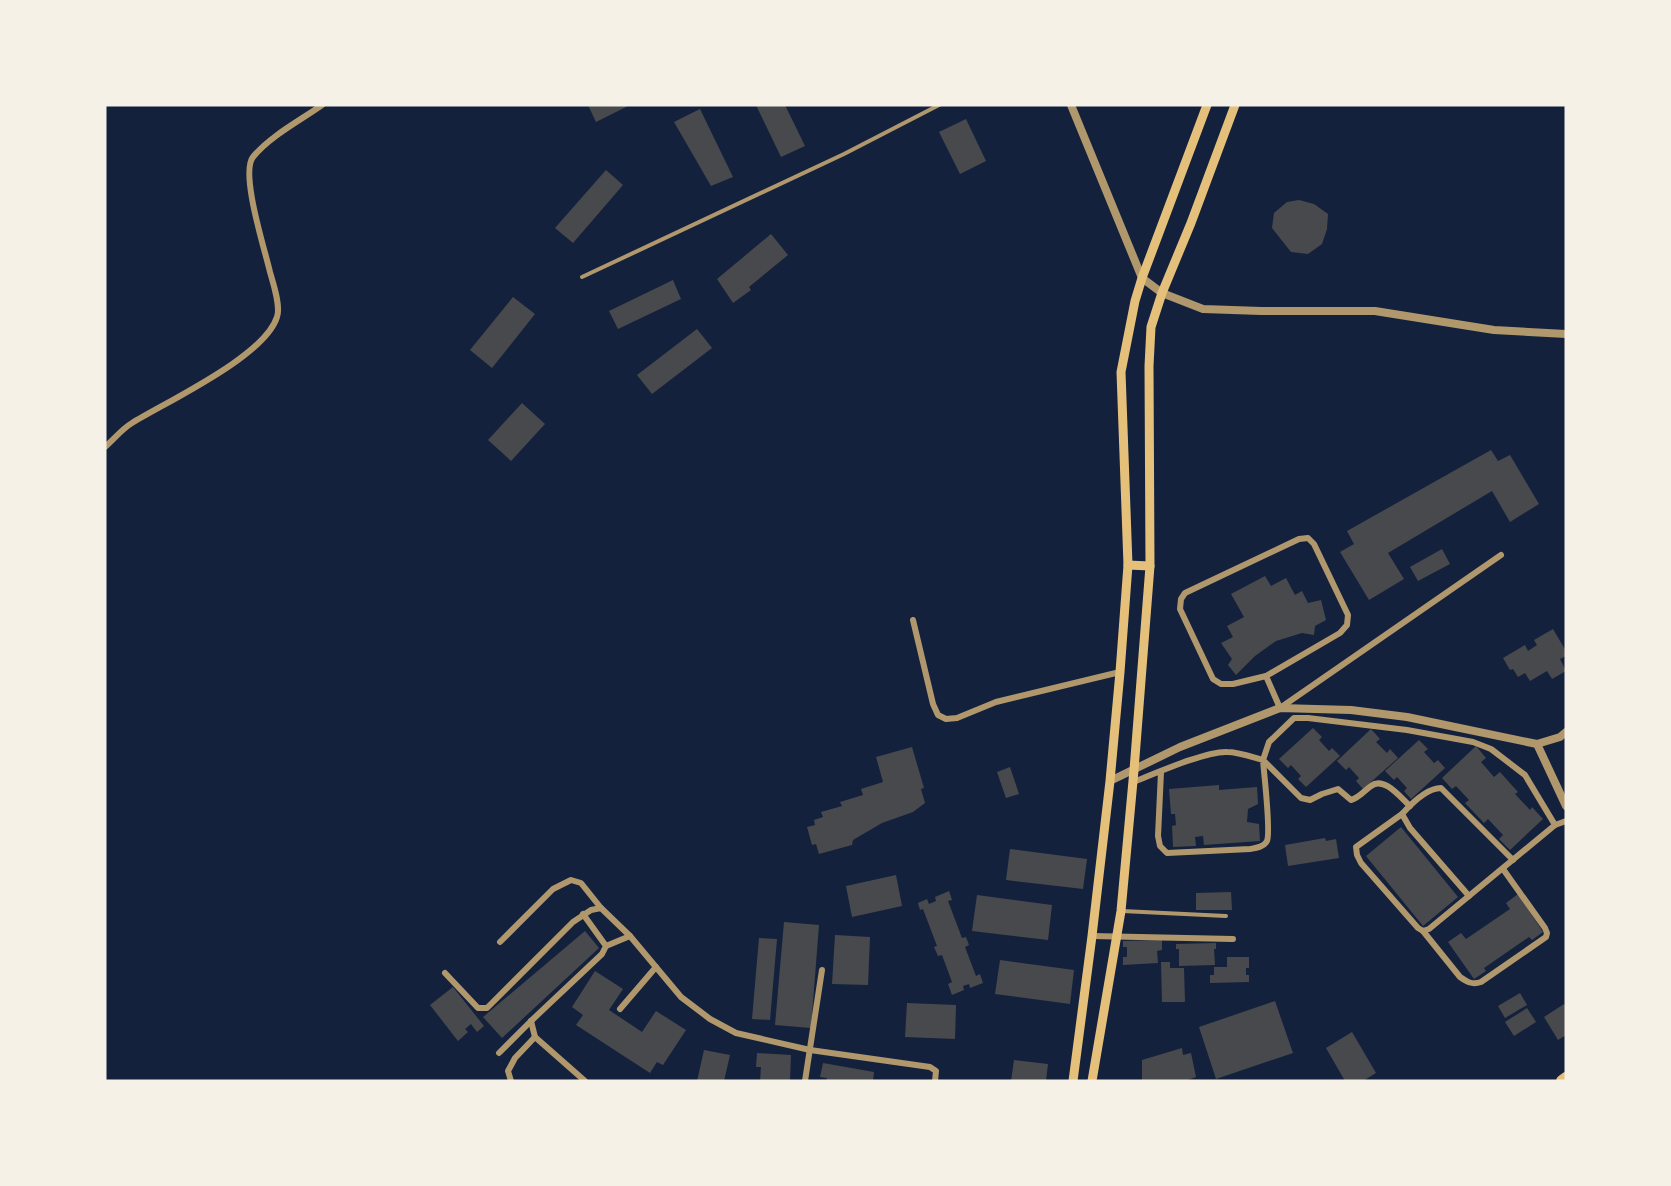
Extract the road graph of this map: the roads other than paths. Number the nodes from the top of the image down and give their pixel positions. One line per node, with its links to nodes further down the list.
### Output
1 (322, 105): 10 (street)
2 (939, 105): 6 (lane)
3 (1071, 105): 7 (street)
4 (1207, 105): 7 (main road)
5 (1235, 105): 8 (main road)
6 (582, 277)
7 (1142, 278): 8 (street); 12 (main road)
8 (1162, 293): 9 (street); 13 (main road)
9 (1566, 334)
10 (105, 447)
11 (1501, 555): 17 (street)
12 (1128, 565): 13 (main road); 15 (main road)
13 (1150, 566): 21 (main road)
14 (913, 620): 15 (street)
15 (1120, 672): 23 (main road)
16 (1266, 676): 16 (street); 17 (street)
17 (1280, 708): 19 (street); 21 (street)
18 (1566, 732): 19 (street)
19 (1537, 744): 26 (street)
20 (1263, 760): 22 (street); 22 (street); 25 (street); 29 (street)
21 (1134, 770): 23 (street); 24 (main road)
22 (1161, 772): 24 (street)
23 (1110, 781): 39 (main road)
24 (1133, 782): 34 (main road)
25 (1410, 806): 27 (street); 30 (street)
26 (1566, 806)
27 (1402, 814): 32 (street); 37 (street)
28 (1566, 821): 29 (street)
29 (1555, 825): 30 (street)
30 (1513, 860): 31 (street)
31 (1503, 869): 32 (street); 37 (street)
32 (1470, 896): 37 (street)
33 (602, 908): 35 (street); 38 (street); 42 (street)
34 (1121, 911): 36 (lane); 40 (main road)
35 (583, 914): 43 (street); 46 (street)
36 (1226, 916)
37 (1423, 930)
38 (630, 936): 43 (street); 44 (street)
39 (1092, 936): 40 (street); 50 (main road)
40 (1116, 937): 41 (street); 51 (main road)
41 (1233, 939)
42 (501, 942)
43 (606, 946): 48 (street)
44 (656, 967): 47 (street); 52 (street)
45 (822, 970): 52 (street)
46 (445, 974)
47 (620, 1009)
48 (531, 1021): 49 (street); 53 (street)
49 (535, 1037): 55 (street); 56 (street)
50 (1078, 1042): 51 (main road); 59 (main road)
51 (1098, 1043): 60 (main road)
52 (810, 1050): 57 (street); 58 (street)
53 (499, 1053)
54 (1566, 1078): 61 (highway)
55 (510, 1081)
56 (585, 1081)
57 (805, 1081)
58 (935, 1081)
59 (1073, 1081)
60 (1092, 1081)
61 (1562, 1081)

